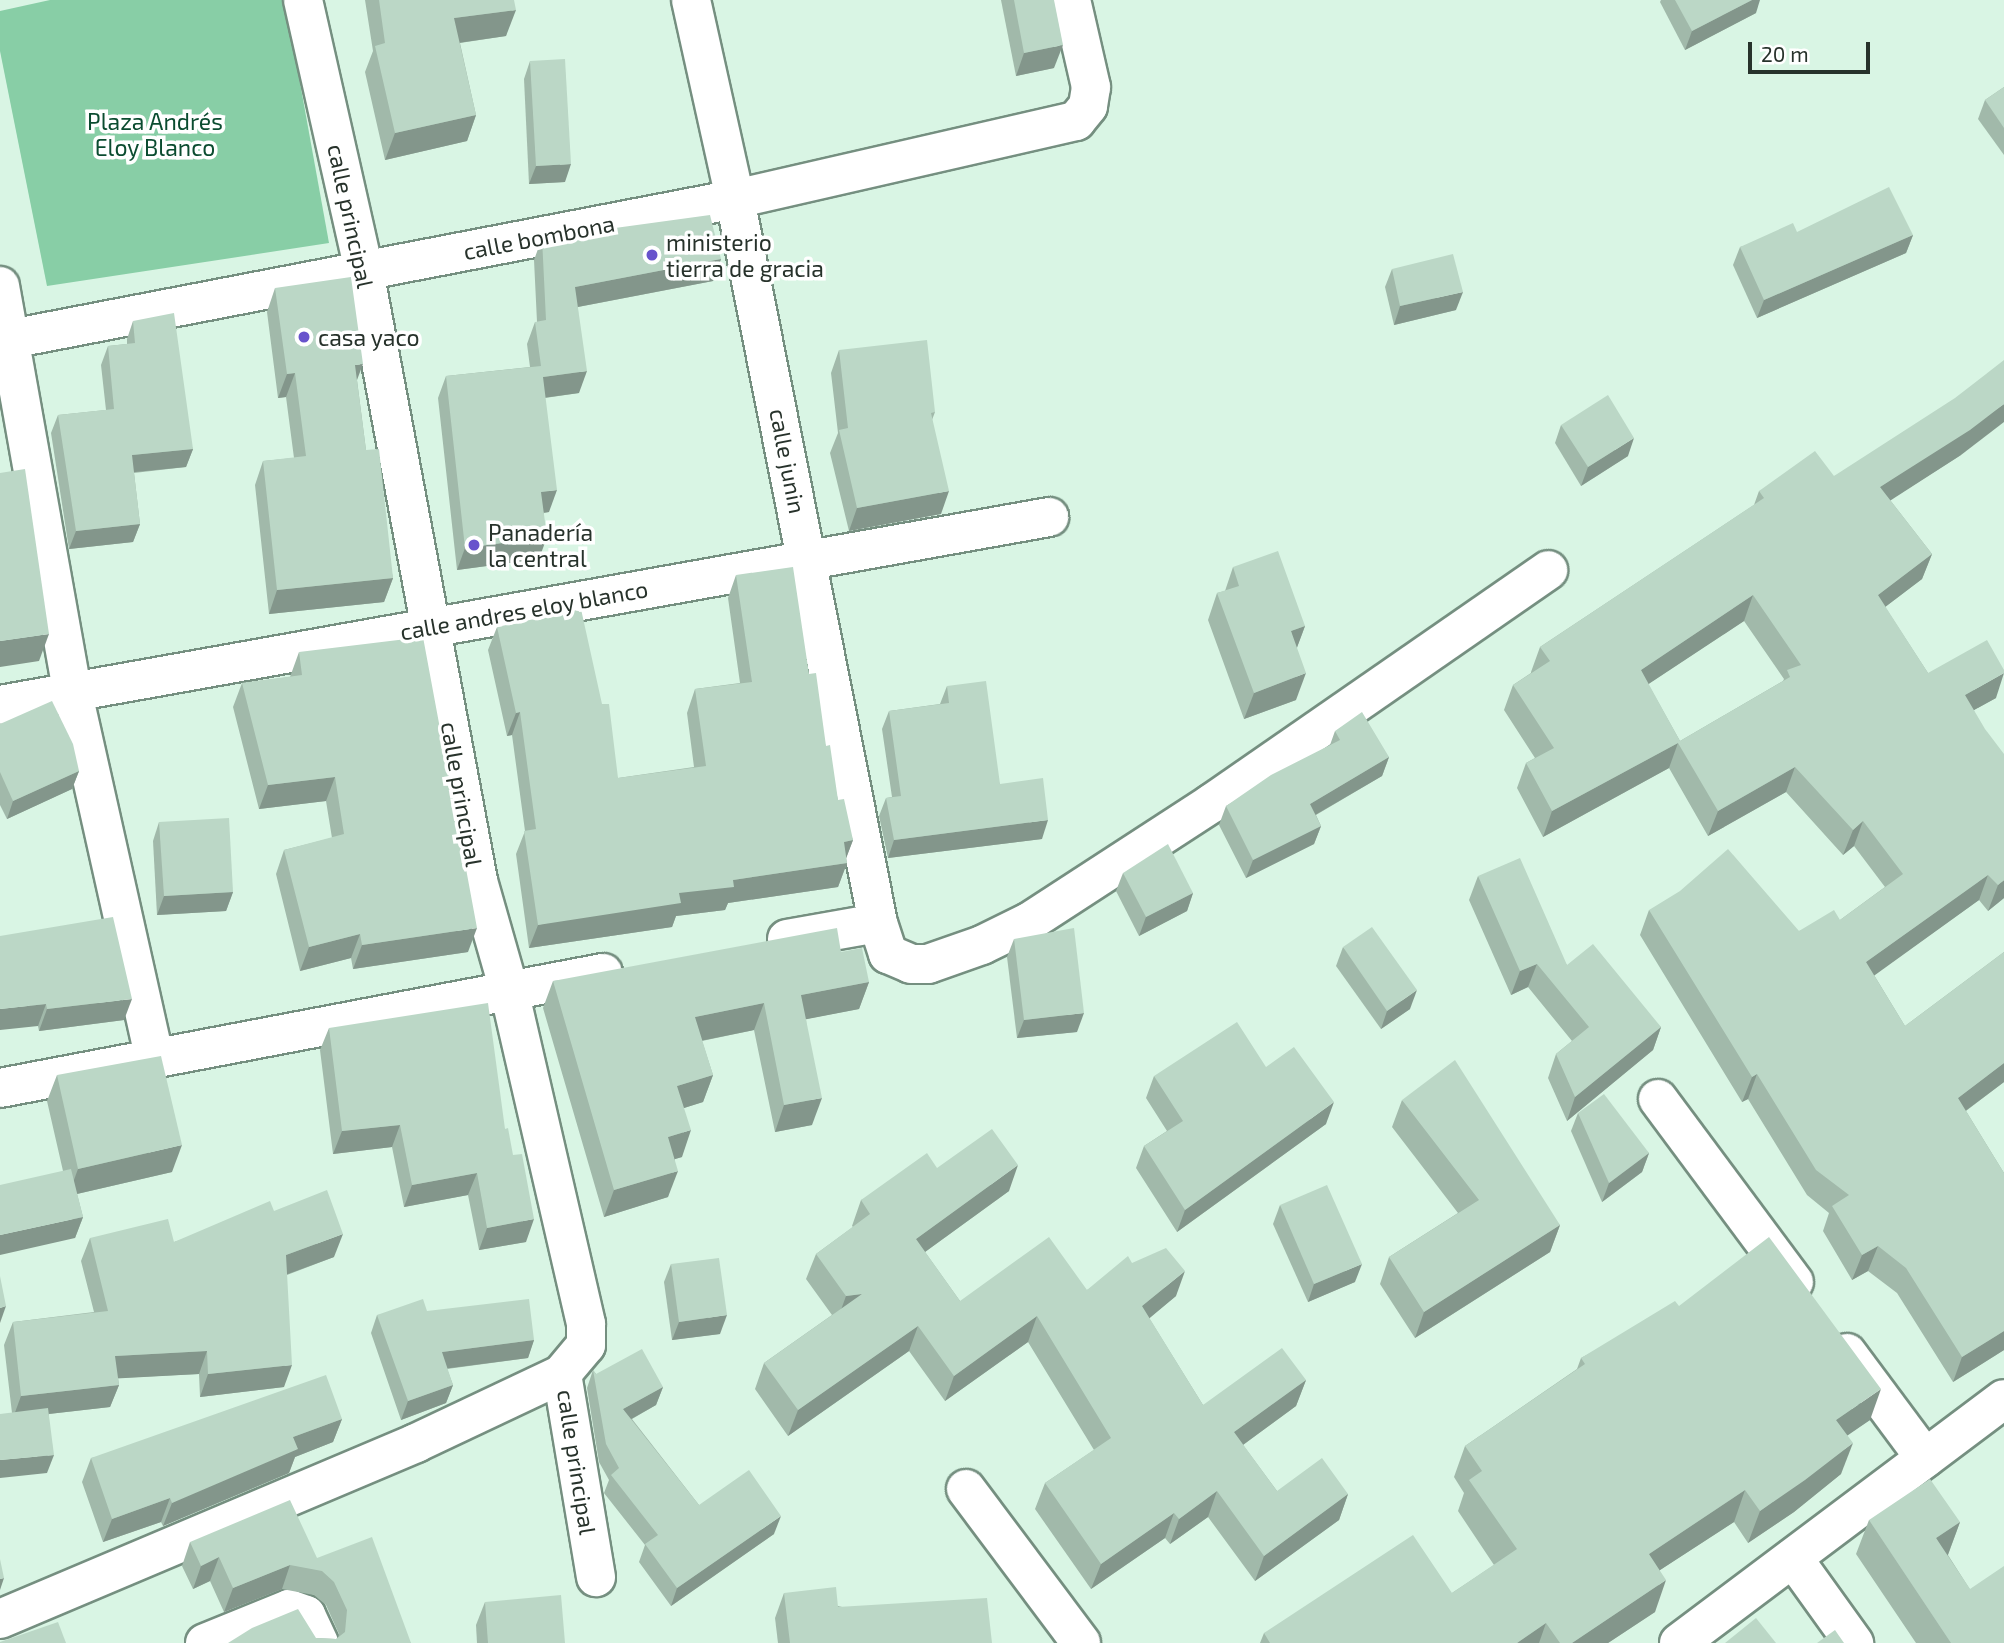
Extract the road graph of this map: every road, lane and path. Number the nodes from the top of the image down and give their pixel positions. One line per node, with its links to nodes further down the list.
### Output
1 (303, 0): 5 (street, calle principal)
2 (691, 0): 4 (street, calle junin)
3 (1071, 0): 4 (street, calle bombona)
4 (735, 199): 5 (street, calle bombona); 9 (street, calle junin)
5 (364, 271): 7 (street, calle bombona); 11 (street, calle principal)
6 (0, 286): 7 (street)
7 (5, 340): 12 (street)
8 (1049, 517): 9 (street, calle andres eloy blanco)
9 (808, 560): 11 (street, calle andres eloy blanco); 14 (street, calle junin)
10 (1548, 570): 14 (street, calle junin)
11 (432, 627): 12 (street, calle andres eloy blanco); 17 (street, calle principal)
12 (72, 689): 13 (street, calle andres eloy blanco); 18 (street)
13 (0, 705)
14 (878, 923): 15 (street)
15 (755, 945)
16 (632, 968): 17 (street)
17 (509, 990): 18 (street); 21 (street, calle principal)
18 (155, 1060): 19 (street)
19 (0, 1088)
20 (1658, 1099): 23 (street)
21 (562, 1374): 26 (street, calle principal); 27 (street)
22 (2004, 1399): 23 (street)
23 (1925, 1458): 25 (street)
24 (966, 1489): 30 (street)
25 (1793, 1558): 31 (street); 32 (street)
26 (596, 1577)
27 (0, 1619)
28 (205, 1643): 29 (street)
29 (319, 1643)
30 (1081, 1643)
31 (1679, 1643)
32 (1854, 1643)

